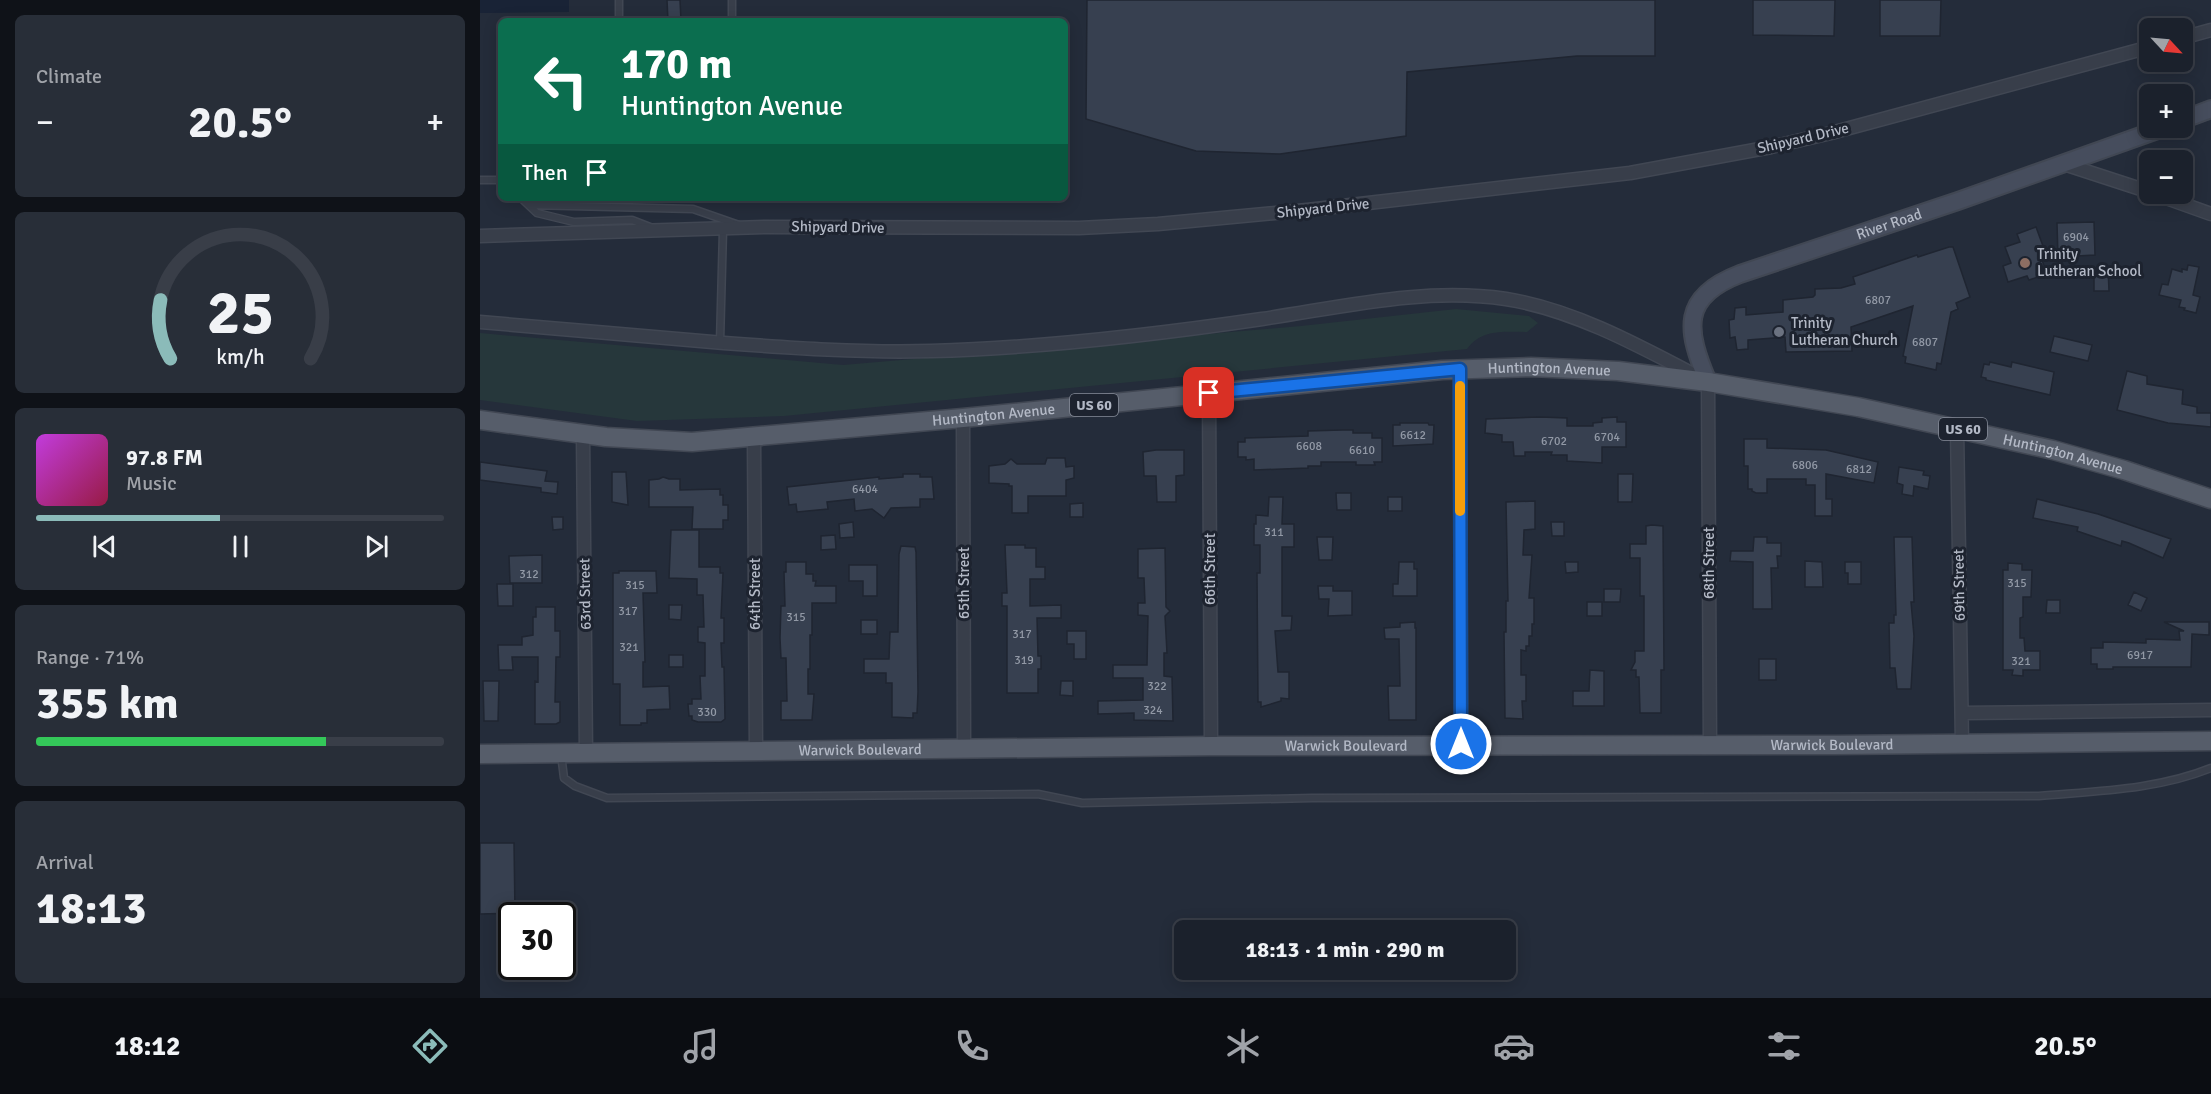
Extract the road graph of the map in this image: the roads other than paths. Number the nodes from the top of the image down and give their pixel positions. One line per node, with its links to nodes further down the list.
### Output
1 (619, 0): 3 (lane)
2 (732, 0): 4 (lane)
3 (619, 18)
4 (732, 18)
5 (2211, 30): 6 (street)
6 (2193, 35)
7 (2139, 50): 19 (street, Shipyard Drive)
8 (2211, 109): 9 (street)
9 (2193, 116)
10 (2139, 137): 11 (street, River Road)
11 (2064, 164): 14 (street); 26 (street, River Road)
12 (480, 180): 13 (lane)
13 (498, 180)
14 (2139, 188)
15 (524, 201): 17 (lane)
16 (2183, 204): 18 (street)
17 (529, 206): 19 (lane); 21 (lane)
18 (2211, 214)
19 (749, 228): 20 (street, Shipyard Drive)
20 (723, 230): 21 (street, Shipyard Drive); 24 (lane)
21 (658, 231): 22 (street, Shipyard Drive)
22 (480, 236)
23 (480, 322): 24 (street)
24 (720, 342): 26 (street)
25 (1460, 369): 26 (main road, Huntington Avenue / US 60); 27 (main road, Huntington Avenue / US 60); 37 (street)
26 (1708, 382): 30 (main road, Huntington Avenue / US 60); 39 (street, 68th Street)
27 (1209, 393): 28 (main road, Huntington Avenue / US 60); 40 (street, 66th Street)
28 (963, 418): 32 (main road, Huntington Avenue / US 60); 41 (street, 65th Street)
29 (480, 420): 31 (main road, Huntington Avenue / US 60)
30 (1957, 427): 33 (main road, Huntington Avenue / US 60); 35 (street, 69th Street)
31 (583, 435): 32 (main road, Huntington Avenue / US 60); 44 (street, 63rd Street)
32 (754, 438): 42 (street, 64th Street)
33 (2211, 499)
34 (2211, 710): 35 (street)
35 (1962, 713): 38 (street, 69th Street)
36 (2211, 741): 38 (main road, Warwick Boulevard)
37 (1461, 744): 39 (main road, Warwick Boulevard); 40 (main road, Warwick Boulevard)
38 (1962, 744): 39 (main road, Warwick Boulevard)
39 (1710, 745)
40 (1211, 746): 41 (main road, Warwick Boulevard)
41 (964, 749): 42 (main road, Warwick Boulevard)
42 (756, 751): 44 (main road, Warwick Boulevard)
43 (561, 753): 44 (main road, Warwick Boulevard); 45 (main road, Warwick Boulevard); 46 (lane)
44 (586, 753)
45 (480, 754)
46 (2211, 768)

